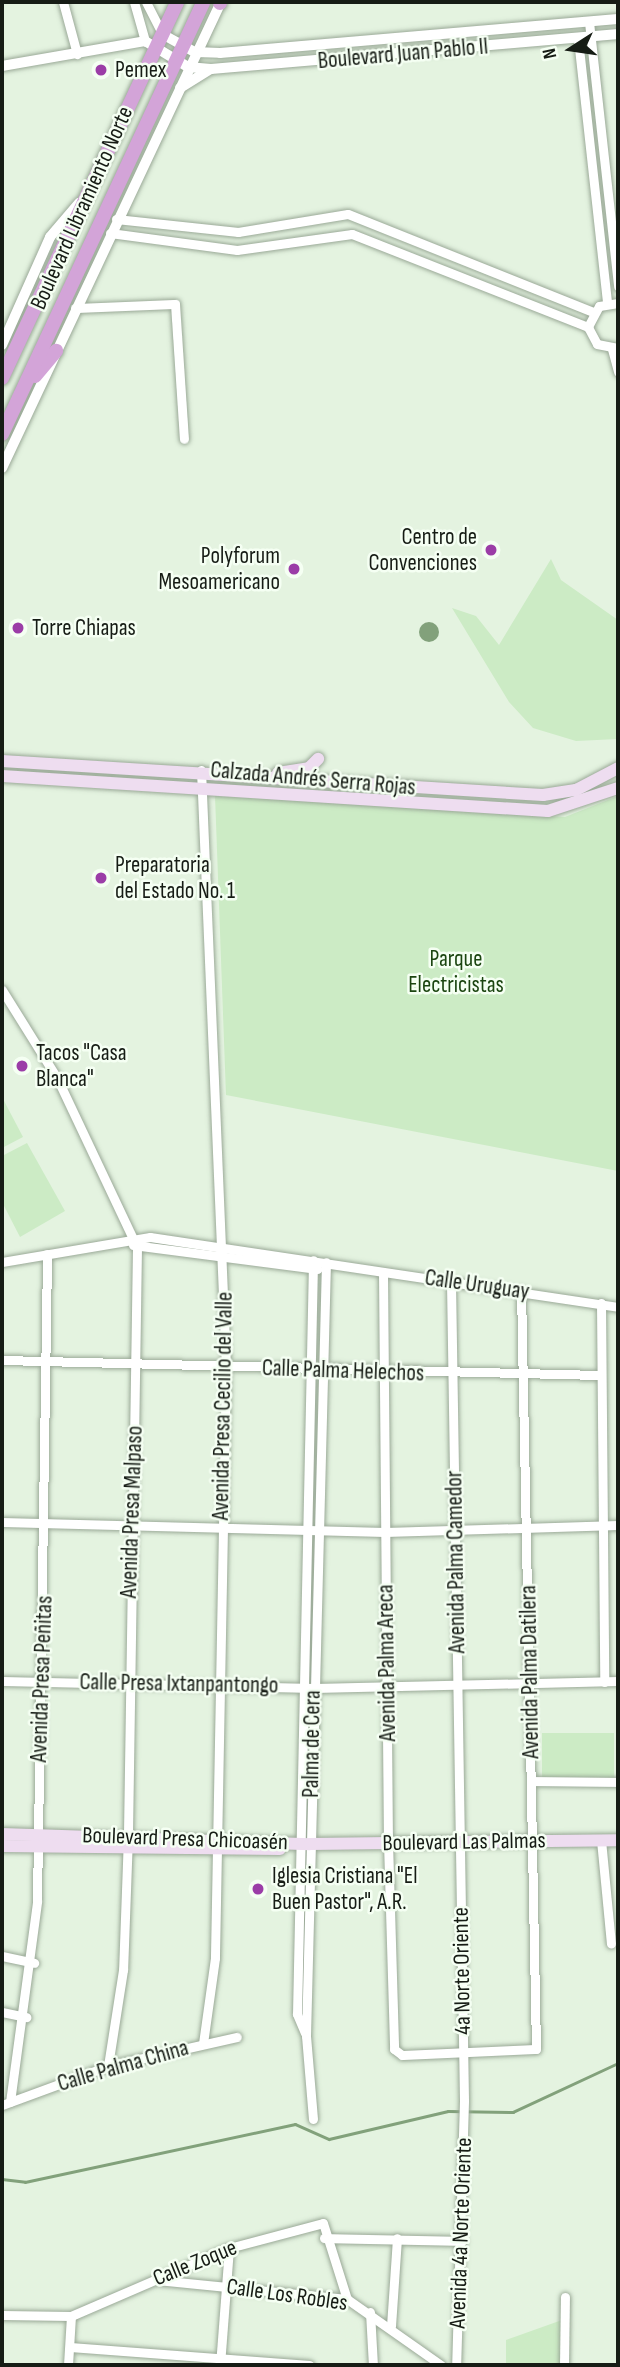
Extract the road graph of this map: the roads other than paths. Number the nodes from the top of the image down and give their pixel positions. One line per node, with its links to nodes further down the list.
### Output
1 (63, 2): 19 (street)
2 (134, 2): 12 (street)
3 (146, 2): 12 (street)
4 (177, 2): 12 (highway, Boulevard Libramiento Norte)
5 (203, 2): 17 (highway, Boulevard Libramiento Norte)
6 (220, 2): 9 (street)
7 (618, 19): 8 (street, Boulevard Juan Pablo II)
8 (589, 22): 10 (street, Boulevard Juan Pablo II); 13 (street)
9 (207, 28): 17 (street); 18 (street)
10 (501, 28): 14 (street, Boulevard Juan Pablo II); 16 (street)
11 (618, 34): 13 (street, Boulevard Juan Pablo II)
12 (154, 37): 17 (street); 19 (street); 21 (street); 26 (highway, Boulevard Libramiento Norte)
13 (591, 37): 15 (street, Boulevard Juan Pablo II); 29 (street)
14 (396, 38): 18 (street, Boulevard Juan Pablo II); 20 (street)
15 (578, 39): 16 (street, Boulevard Juan Pablo II); 30 (street)
16 (503, 46): 20 (street, Boulevard Juan Pablo II)
17 (189, 49): 18 (street, Boulevard Juan Pablo II); 21 (highway, Boulevard Libramiento Norte); 23 (street)
18 (220, 52)
19 (77, 54): 22 (street)
20 (392, 55): 24 (street, Boulevard Juan Pablo II)
21 (175, 59): 23 (street); 40 (highway, Boulevard Libramiento Norte)
22 (3, 62)
23 (188, 67): 24 (street, Boulevard Juan Pablo II); 25 (street)
24 (211, 69): 25 (street)
25 (178, 89): 27 (street)
26 (88, 193): 35 (street); 39 (highway, Boulevard Libramiento Norte)
27 (116, 219): 28 (street); 33 (street)
28 (110, 233): 32 (street); 34 (street)
29 (618, 286)
30 (607, 303): 31 (street); 33 (street)
31 (618, 303)
32 (75, 308): 37 (street); 42 (street)
33 (593, 312): 34 (street)
34 (589, 327): 36 (street)
35 (2, 345)
36 (615, 349): 38 (street)
37 (55, 351): 40 (highway); 43 (street)
38 (618, 372)
39 (2, 378)
40 (19, 397): 41 (highway, Boulevard Libramiento Norte)
41 (2, 434)
42 (184, 439)
43 (2, 468)
44 (318, 759): 49 (main road)
45 (2, 761): 47 (main road, Calzada Andrés Serra Rojas)
46 (618, 768): 49 (main road, Calzada Andrés Serra Rojas)
47 (201, 770): 49 (main road, Calzada Andrés Serra Rojas); 50 (street, Avenida Presa Cecilio del Valle)
48 (2, 776): 50 (main road, Calzada Andrés Serra Rojas)
49 (273, 776)
50 (199, 787): 51 (main road, Calzada Andrés Serra Rojas); 54 (street, Avenida Presa Cecilio del Valle)
51 (618, 788)
52 (2, 990): 53 (street, Avenida Presa Malpaso)
53 (133, 1242): 54 (street); 55 (street); 56 (street); 67 (street, Avenida Presa Malpaso)
54 (224, 1245): 56 (street, Avenida Presa Cecilio del Valle); 58 (street)
55 (47, 1254): 57 (street); 66 (street, Avenida Presa Peñitas)
56 (224, 1255): 58 (street); 68 (street, Avenida Presa Cecilio del Valle)
57 (2, 1262)
58 (312, 1264): 59 (street); 69 (street, Palma de Cera)
59 (325, 1266): 60 (street, Calle Uruguay); 70 (street, Palma de Cera)
60 (383, 1272): 61 (street, Calle Uruguay); 72 (street, Avenida Palma Areca)
61 (451, 1282): 62 (street, Calle Uruguay); 73 (street, Avenida Palma Camedor)
62 (521, 1291): 63 (street, Calle Uruguay); 71 (street, Avenida Palma Datilera)
63 (601, 1303): 64 (street, Calle Uruguay); 74 (street)
64 (618, 1307)
65 (2, 1360): 66 (street, Calle Palma Helechos)
66 (48, 1362): 67 (street, Calle Palma Helechos); 76 (street, Avenida Presa Peñitas)
67 (136, 1366): 68 (street, Calle Palma Helechos); 79 (street, Avenida Presa Malpaso)
68 (226, 1367): 69 (street, Calle Palma Helechos); 80 (street, Avenida Presa Cecilio del Valle)
69 (310, 1371): 70 (street, Calle Palma Helechos); 83 (street, Palma de Cera)
70 (321, 1372): 72 (street, Calle Palma Helechos); 83 (street, Palma de Cera)
71 (523, 1372): 73 (street, Calle Palma Helechos); 74 (street, Calle Palma Helechos); 82 (street, Avenida Palma Datilera)
72 (382, 1374): 73 (street, Calle Palma Helechos); 84 (street, Avenida Palma Areca)
73 (452, 1374): 81 (street, Avenida Palma Camedor)
74 (600, 1375): 77 (street)
75 (2, 1522): 76 (street)
76 (46, 1523): 79 (street); 86 (street, Avenida Presa Peñitas)
77 (604, 1525): 78 (street); 82 (street); 88 (street)
78 (618, 1525)
79 (132, 1526): 80 (street); 92 (street, Avenida Presa Malpaso)
80 (222, 1529): 83 (street); 89 (street, Avenida Presa Cecilio del Valle)
81 (455, 1529): 82 (street); 84 (street); 90 (street, Avenida Palma Camedor)
82 (528, 1529): 91 (street, Avenida Palma Datilera)
83 (313, 1530): 84 (street); 94 (street, Palma de Cera)
84 (385, 1532): 93 (street, Avenida Palma Areca)
85 (2, 1681): 86 (street, Calle Presa Ixtanpantongo)
86 (43, 1681): 92 (street, Calle Presa Ixtanpantongo); 100 (street, Avenida Presa Peñitas)
87 (618, 1681): 88 (street, Calle Presa Ixtanpantongo)
88 (604, 1682): 91 (street, Calle Presa Ixtanpantongo)
89 (218, 1683): 92 (street, Calle Presa Ixtanpantongo); 94 (street, Calle Presa Ixtanpantongo); 105 (street, Avenida Presa Cecilio del Valle)
90 (458, 1683): 91 (street, Calle Presa Ixtanpantongo); 93 (street, Calle Presa Ixtanpantongo); 104 (street, Avenida Palma Camedor)
91 (528, 1683): 95 (street, Avenida Palma Datilera)
92 (127, 1684): 101 (street, Avenida Presa Malpaso)
93 (388, 1686): 94 (street, Calle Presa Ixtanpantongo); 103 (street, Avenida Palma Areca)
94 (309, 1687): 106 (street, Palma de Cera)
95 (532, 1781): 96 (street); 102 (street, Avenida Palma Datilera)
96 (618, 1782)
97 (2, 1835): 100 (main road, Boulevard Presa Chicoasén)
98 (601, 1840): 99 (main road, Boulevard Las Palmas); 102 (main road, Boulevard Las Palmas); 108 (street)
99 (618, 1840)
100 (37, 1841): 101 (main road, Boulevard Presa Chicoasén); 107 (main road, Boulevard Presa Chicoasén); 110 (street, Avenida Presa Peñitas)
101 (128, 1841): 105 (main road, Boulevard Presa Chicoasén); 116 (street, Avenida Presa Malpaso)
102 (532, 1841): 104 (main road, Boulevard Las Palmas); 115 (street, Avenida Palma Datilera)
103 (388, 1842): 104 (main road, Boulevard Las Palmas); 106 (main road, Boulevard Las Palmas); 115 (street, Avenida Palma Areca)
104 (461, 1842): 115 (street, 4a Norte Oriente)
105 (216, 1843): 106 (main road, Boulevard Presa Chicoasén); 114 (street, Avenida Presa Cecilio del Valle)
106 (303, 1845): 119 (street, Palma de Cera)
107 (2, 1846)
108 (611, 1944)
109 (2, 1956): 110 (street)
110 (34, 1963): 112 (street, Avenida Presa Peñitas)
111 (2, 2012): 112 (street)
112 (26, 2017): 118 (street, Avenida Presa Peñitas)
113 (237, 2037): 114 (street, Calle Palma China)
114 (203, 2043): 116 (street, Calle Palma China)
115 (463, 2053): 117 (street, 4a Norte Oriente)
116 (108, 2066): 118 (street, Calle Palma China)
117 (464, 2101): 122 (street, Avenida 4a Norte Oriente)
118 (6, 2104)
119 (313, 2119)
120 (324, 2238): 121 (street); 123 (street, Calle Zoque); 127 (street)
121 (397, 2238): 122 (street); 131 (street)
122 (462, 2241): 138 (street, Avenida 4a Norte Oriente)
123 (229, 2248): 124 (street, Calle Zoque); 125 (street)
124 (155, 2280): 125 (street, Calle Los Robles); 130 (street, Calle Zoque)
125 (226, 2287): 127 (street, Calle Los Robles); 133 (street)
126 (565, 2297): 139 (street)
127 (347, 2299): 128 (street, Calle Los Robles)
128 (370, 2312): 131 (street, Calle Los Robles); 136 (street)
129 (2, 2315): 130 (street)
130 (71, 2316): 132 (street)
131 (391, 2326): 137 (street, Calle Los Robles)
132 (70, 2347): 133 (street); 134 (street)
133 (220, 2361): 135 (street)
134 (68, 2365)
135 (309, 2365)
136 (373, 2365)
137 (440, 2365)
138 (456, 2365)
139 (564, 2365)

